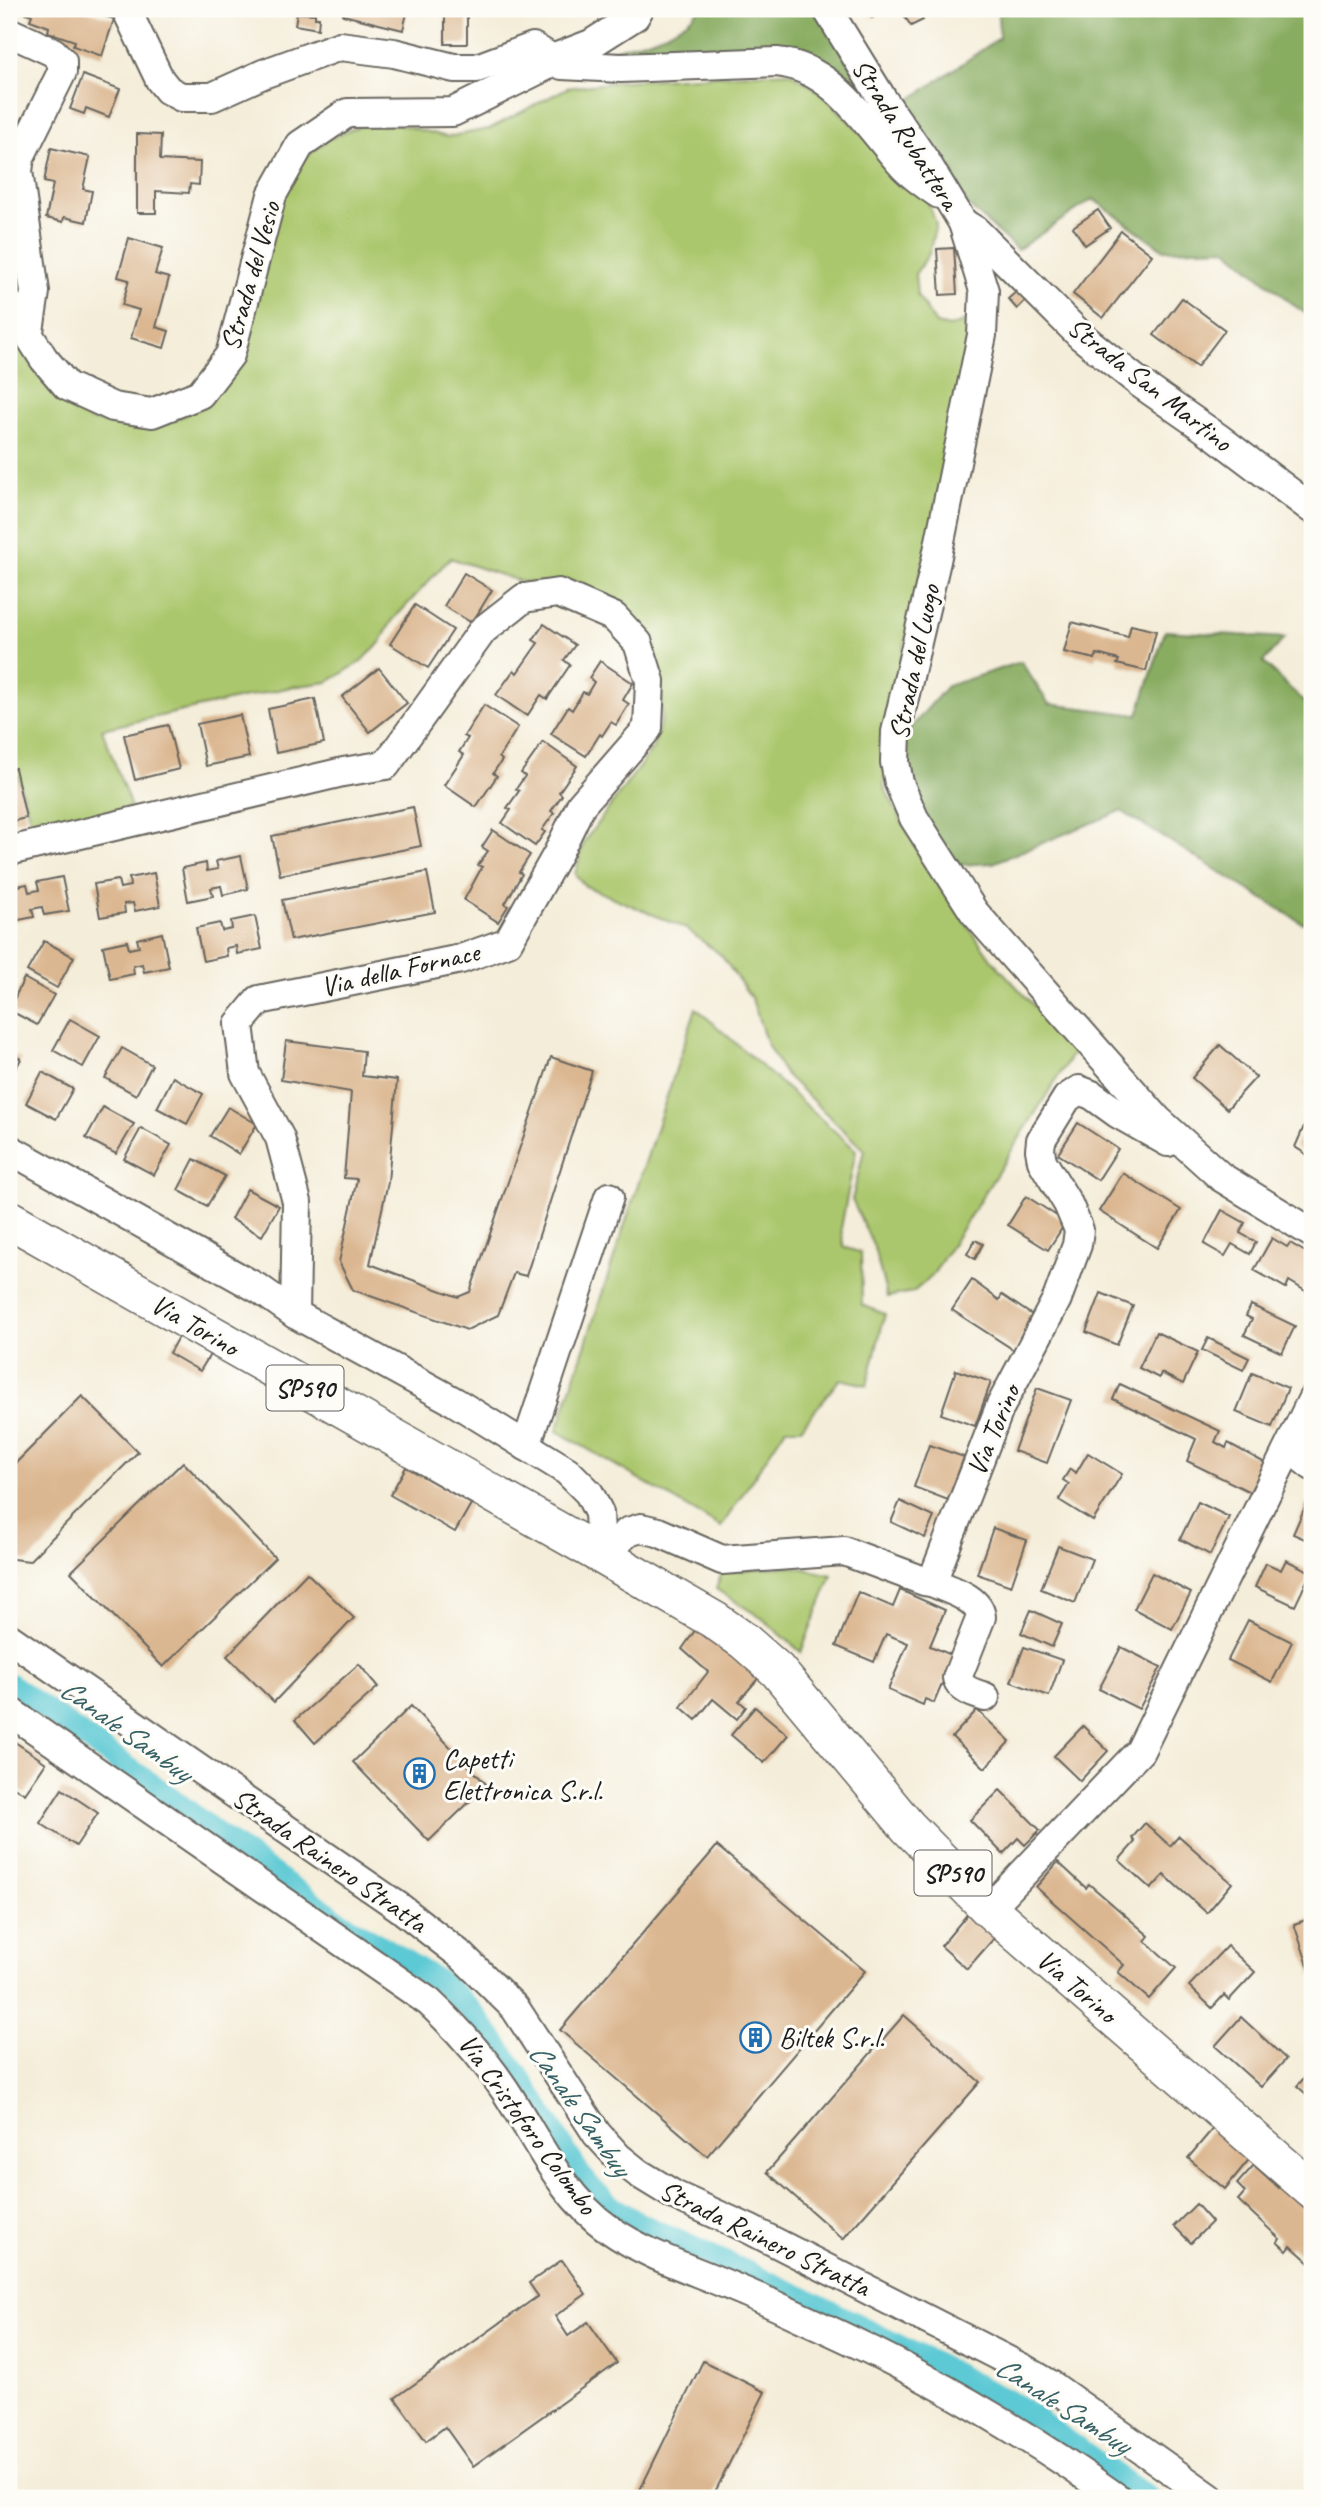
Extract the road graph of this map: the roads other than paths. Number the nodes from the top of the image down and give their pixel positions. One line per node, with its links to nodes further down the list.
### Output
1 (126, 9): 5 (street)
2 (639, 9): 5 (street, Strada del Vesio)
3 (827, 9): 6 (street, Strada Rubattera)
4 (9, 32): 8 (street)
5 (552, 59): 6 (street, Strada San Martino); 8 (street, Strada del Vesio)
6 (957, 212): 9 (street, Strada San Martino); 12 (street, Strada del Luogo)
7 (9, 304): 8 (street, Strada del Vesio)
8 (29, 331)
9 (1312, 509)
10 (9, 851): 16 (street, Via della Fornace)
11 (9, 1149): 16 (street)
12 (1195, 1156): 15 (street, Strada del Luogo); 22 (street, Via Torino)
13 (609, 1197): 18 (street)
14 (9, 1219): 21 (main road, Via Torino / SP590)
15 (1312, 1233)
16 (295, 1314): 18 (street)
17 (1312, 1400): 19 (street)
18 (526, 1446): 21 (street)
19 (1289, 1448): 20 (street); 26 (street)
20 (1312, 1466)
21 (601, 1555): 22 (street); 26 (main road, Via Torino / SP590)
22 (932, 1582): 24 (street)
23 (9, 1638): 29 (street, Strada Rainero Stratta)
24 (985, 1697)
25 (9, 1711): 28 (street, Via Cristoforo Colombo)
26 (989, 1909): 27 (main road, Via Torino / SP590)
27 (1312, 2190)
28 (1117, 2498)
29 (1210, 2498)

